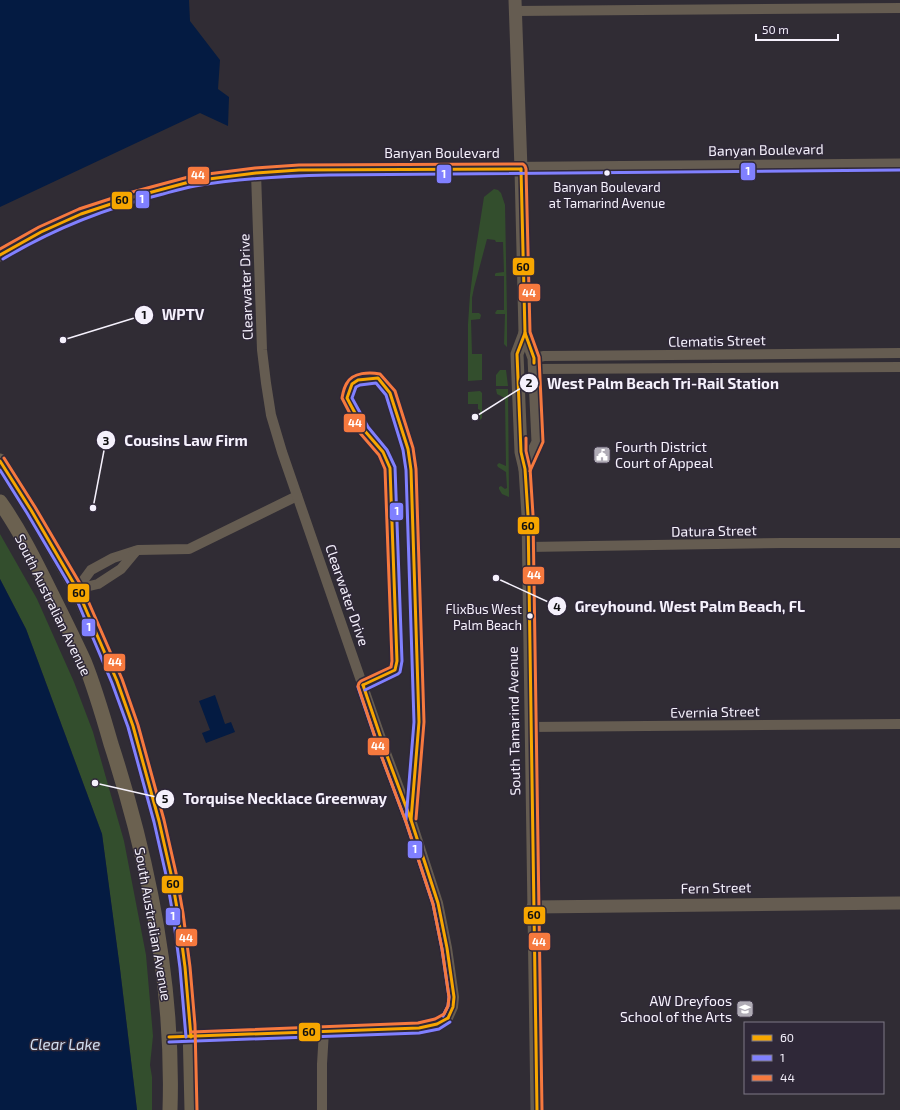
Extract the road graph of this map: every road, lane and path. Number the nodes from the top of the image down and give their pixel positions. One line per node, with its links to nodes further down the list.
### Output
1 (712, 5): 2 (street); 3 (street)
2 (515, 6): 5 (street)
3 (900, 8)
4 (900, 165): 5 (street, Banyan Boulevard)
5 (521, 169): 6 (street, Banyan Boulevard); 8 (street)
6 (256, 173): 7 (street, Banyan Boulevard); 16 (street, Clearwater Drive)
7 (0, 255)
8 (525, 333): 10 (street); 11 (street, South Tamarind Avenue)
9 (900, 353): 10 (street, Clematis Street)
10 (534, 363): 12 (street, Clematis Street); 13 (street)
11 (518, 366): 13 (street); 15 (street, South Tamarind Avenue)
12 (900, 366)
13 (536, 404): 15 (street)
14 (0, 461): 21 (main road, South Australian Avenue)
15 (525, 468): 19 (street, South Tamarind Avenue)
16 (297, 496): 20 (street); 27 (street, Clearwater Drive)
17 (0, 502): 22 (main road, South Australian Avenue)
18 (900, 543): 19 (street, Datura Street)
19 (528, 547): 24 (street, South Tamarind Avenue)
20 (138, 550): 21 (street); 21 (street)
21 (77, 589): 22 (main road); 29 (main road, South Australian Avenue)
22 (53, 598): 28 (main road, South Australian Avenue)
23 (900, 724): 24 (street, Evernia Street)
24 (530, 727): 26 (street, South Tamarind Avenue)
25 (900, 903): 26 (street, Fern Street)
26 (533, 907): 33 (street, South Tamarind Avenue)
27 (324, 1031): 29 (street); 32 (street)
28 (170, 1037): 29 (street); 30 (main road, South Australian Avenue)
29 (191, 1037): 31 (main road, South Australian Avenue)
30 (170, 1110)
31 (192, 1110)
32 (322, 1110)
33 (536, 1110)

